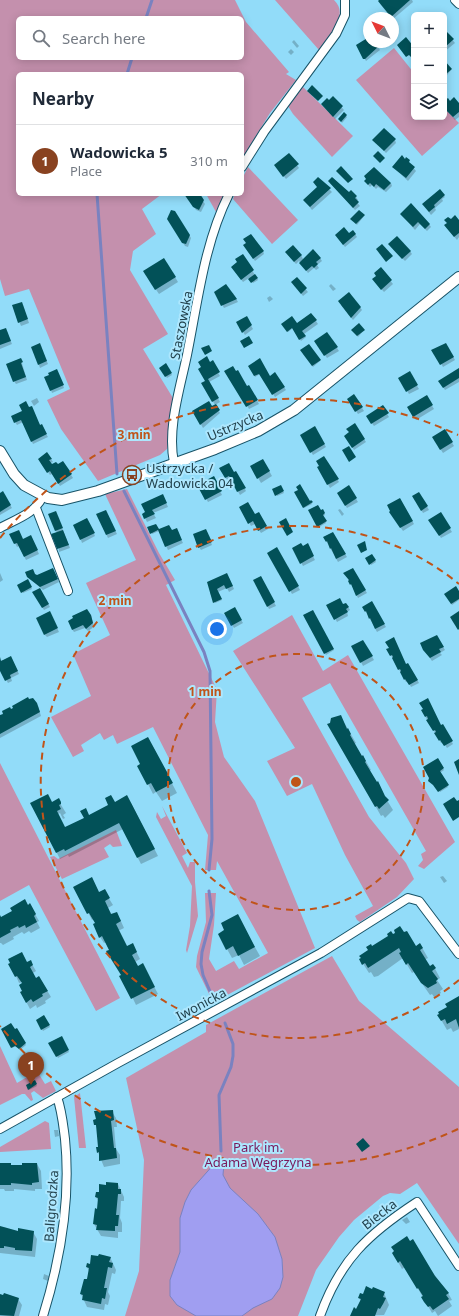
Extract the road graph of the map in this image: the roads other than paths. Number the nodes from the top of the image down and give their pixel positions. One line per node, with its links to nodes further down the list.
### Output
1 (345, 0): 4 (street)
2 (455, 0): 3 (street)
3 (459, 4)
4 (244, 164)
5 (228, 196): 8 (street, Staszowska)
6 (459, 277): 8 (street, Ustrzycka)
7 (0, 451): 9 (street, Ustrzycka)
8 (174, 463): 9 (street, Ustrzycka)
9 (43, 496): 10 (street)
10 (36, 508): 11 (street); 12 (street)
11 (0, 528)
12 (68, 591)
13 (459, 954): 14 (street, Iwonicka)
14 (57, 1097): 15 (street, Iwonicka); 17 (street, Baligrodzka)
15 (0, 1129)
16 (459, 1266): 18 (street, Biecka)
17 (43, 1316)
18 (320, 1316)

